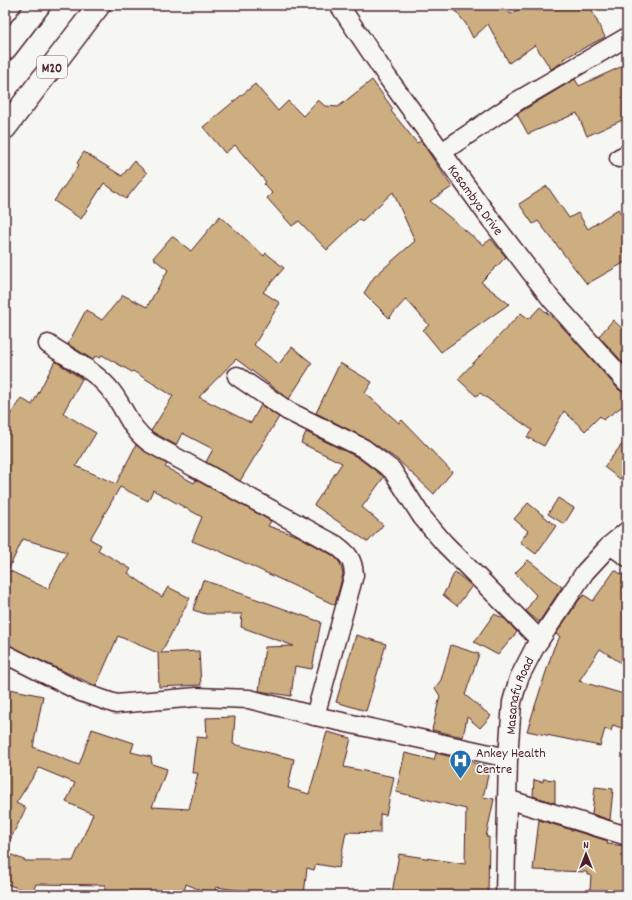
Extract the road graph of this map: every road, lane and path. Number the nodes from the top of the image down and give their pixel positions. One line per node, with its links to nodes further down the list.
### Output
1 (39, 5): 5 (highway)
2 (99, 5): 6 (highway, M20)
3 (339, 5): 7 (street, Kasambya Drive)
4 (627, 37): 7 (street)
5 (5, 49)
6 (5, 128)
7 (442, 152): 10 (street, Kasambya Drive)
8 (48, 344): 16 (street)
9 (237, 376): 14 (street)
10 (627, 383)
11 (627, 531): 12 (street, Masanafu Road)
12 (610, 545): 13 (street); 14 (street, Masanafu Road)
13 (627, 557)
14 (540, 640): 17 (street, Masanafu Road)
15 (5, 654): 16 (street)
16 (315, 716): 17 (street)
17 (508, 758): 18 (street, Masanafu Road)
18 (507, 799): 19 (street); 20 (street, Masanafu Road)
19 (627, 836)
20 (505, 895)

